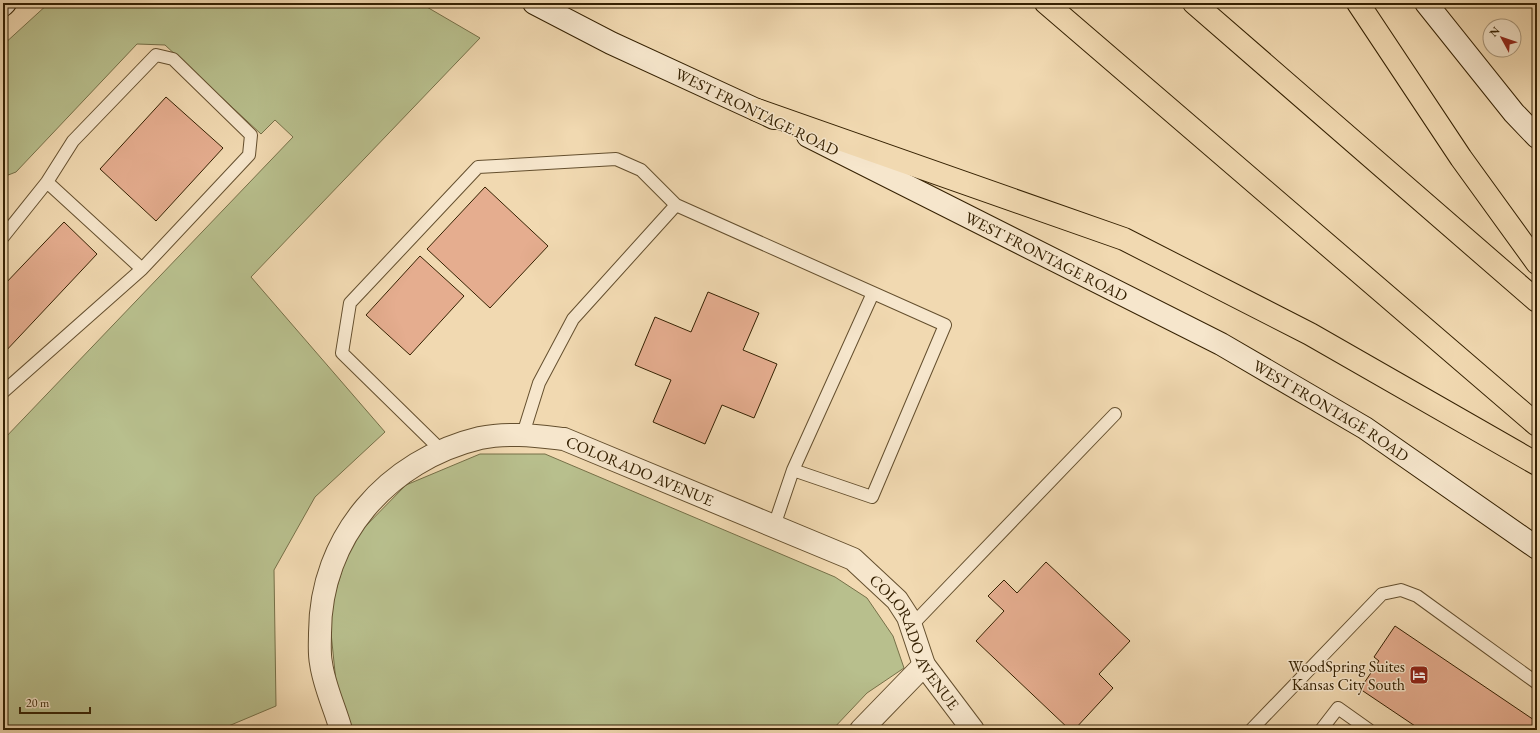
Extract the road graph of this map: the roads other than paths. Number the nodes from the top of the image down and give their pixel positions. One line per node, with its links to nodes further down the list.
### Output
1 (534, 3): 6 (street, WEST FRONTAGE ROAD)
2 (1046, 3): 17 (highway)
3 (1194, 3): 14 (highway)
4 (1358, 3): 11 (highway)
5 (1426, 3): 7 (street)
6 (757, 110): 20 (highway); 23 (street, WEST FRONTAGE ROAD)
7 (1537, 137)
8 (47, 182): 10 (lane); 12 (lane); 12 (lane)
9 (676, 206): 13 (lane); 18 (lane); 19 (lane)
10 (4, 234)
11 (1537, 263)
12 (142, 269): 15 (lane)
13 (873, 293): 21 (lane); 21 (lane)
14 (1537, 301)
15 (3, 392)
16 (1115, 414): 24 (lane)
17 (1537, 425)
18 (523, 434): 19 (street, COLORADO AVENUE); 22 (street, COLORADO AVENUE)
19 (441, 450): 27 (street, COLORADO AVENUE)
20 (1537, 464)
21 (793, 470): 22 (lane)
22 (774, 526): 24 (street, COLORADO AVENUE)
23 (1537, 548)
24 (911, 626): 25 (street, COLORADO AVENUE)
25 (924, 665): 28 (street); 29 (street, COLORADO AVENUE)
26 (1537, 683): 30 (lane)
27 (341, 730)
28 (861, 730)
29 (973, 730)
30 (1252, 730)
31 (1321, 730): 32 (lane)
32 (1369, 730)

